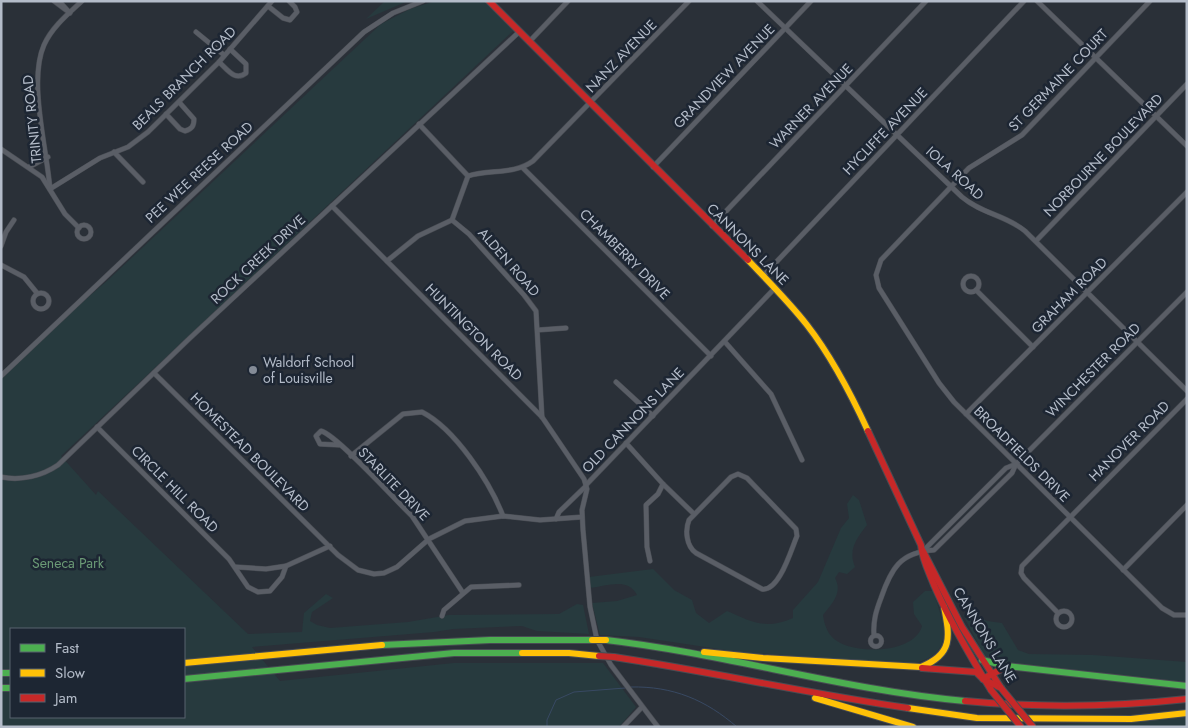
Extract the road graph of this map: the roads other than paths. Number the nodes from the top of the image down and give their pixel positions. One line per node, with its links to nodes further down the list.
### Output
1 (54, 1): 16 (street)
2 (59, 1): 16 (street)
3 (82, 1): 16 (street, TRINITY ROAD)
4 (289, 1): 15 (street)
5 (423, 1): 68 (street, PEE WEE REESE ROAD)
6 (489, 1): 19 (main road, CANNONS LANE)
7 (568, 1): 20 (street)
8 (688, 1): 28 (street, NANZ AVENUE)
9 (757, 1): 17 (street, IOLA ROAD)
10 (811, 1): 17 (street, GRANDVIEW AVENUE)
11 (926, 1): 26 (street, WARNER AVENUE)
12 (1024, 1): 32 (street, HYCLIFFE AVENUE)
13 (1037, 1): 23 (street)
14 (1150, 1): 23 (street, ST GERMAINE COURT)
15 (270, 3): 21 (street, BEALS BRANCH ROAD)
16 (70, 13): 36 (street, TRINITY ROAD)
17 (786, 28): 26 (street, IOLA ROAD); 38 (street, GRANDVIEW AVENUE)
18 (196, 32): 22 (street)
19 (519, 32): 20 (main road, CANNONS LANE); 31 (street, ROCK CREEK DRIVE)
20 (529, 42): 28 (main road, CANNONS LANE)
21 (230, 49): 22 (street, BEALS BRANCH ROAD); 24 (street)
22 (224, 55): 24 (street, BEALS BRANCH ROAD)
23 (1097, 57): 30 (street); 42 (street, ST GERMAINE COURT)
24 (218, 62): 27 (street, BEALS BRANCH ROAD)
25 (1187, 84): 30 (street, NORBOURNE BOULEVARD)
26 (845, 85): 32 (street, IOLA ROAD); 48 (street, WARNER AVENUE)
27 (179, 102): 29 (street, BEALS BRANCH ROAD); 29 (street)
28 (590, 104): 38 (main road, CANNONS LANE); 39 (street, NANZ AVENUE)
29 (166, 114): 35 (street, BEALS BRANCH ROAD)
30 (1157, 116): 33 (street); 50 (street, NORBOURNE BOULEVARD)
31 (419, 124): 40 (street); 45 (street, ROCK CREEK DRIVE)
32 (897, 135): 42 (street, IOLA ROAD); 55 (street, HYCLIFFE AVENUE)
33 (1187, 146)
34 (1, 149): 37 (street)
35 (114, 152): 41 (street); 43 (street, BEALS BRANCH ROAD)
36 (48, 157): 37 (street); 43 (street, TRINITY ROAD)
37 (29, 167): 43 (street)
38 (653, 167): 48 (main road, CANNONS LANE)
39 (523, 168): 40 (street); 66 (street, CHAMBERRY DRIVE)
40 (468, 176): 47 (street)
41 (143, 182)
42 (951, 186): 50 (street, IOLA ROAD); 54 (street, ST GERMAINE COURT)
43 (50, 189): 49 (street)
44 (1187, 192): 58 (street, GRAHAM ROAD)
45 (332, 206): 52 (street, HUNTINGTON ROAD); 67 (street, ROCK CREEK DRIVE)
46 (14, 220): 51 (street)
47 (452, 220): 52 (street); 62 (street, ALDEN ROAD)
48 (712, 226): 55 (main road, CANNONS LANE)
49 (78, 228)
50 (1036, 241): 58 (street, IOLA ROAD)
51 (1, 246)
52 (387, 261): 74 (street, HUNTINGTON ROAD)
53 (1, 265): 60 (street)
54 (876, 275): 72 (street, BROADFIELDS DRIVE)
55 (763, 276): 56 (main road, CANNONS LANE)
56 (774, 288): 63 (street, OLD CANNONS LANE); 96 (main road, CANNONS LANE)
57 (976, 290): 65 (street)
58 (1087, 292): 64 (street, IOLA ROAD); 65 (street, GRAHAM ROAD)
59 (1187, 292): 64 (street, WINCHESTER ROAD)
60 (38, 293)
61 (566, 328): 62 (street)
62 (538, 330): 74 (street, ALDEN ROAD)
63 (725, 342): 66 (street, OLD CANNONS LANE); 79 (street)
64 (1137, 342): 70 (street, IOLA ROAD); 80 (street, WINCHESTER ROAD)
65 (1033, 347): 72 (street, GRAHAM ROAD)
66 (711, 356): 73 (street, OLD CANNONS LANE)
67 (154, 373): 75 (street, ROCK CREEK DRIVE); 95 (street, HOMESTEAD BOULEVARD)
68 (1, 376)
69 (616, 382): 73 (street)
70 (1187, 391)
71 (1187, 399): 90 (street, HANOVER ROAD)
72 (966, 414): 80 (street, BROADFIELDS DRIVE)
73 (653, 416): 76 (street, OLD CANNONS LANE)
74 (542, 417): 83 (street, HUNTINGTON ROAD)
75 (97, 427): 81 (street, ROCK CREEK DRIVE); 99 (street, CIRCLE HILL ROAD)
76 (626, 443): 82 (street); 83 (street, OLD CANNONS LANE)
77 (339, 444): 77 (street, STARLITE DRIVE); 78 (street, STARLITE DRIVE)
78 (351, 456): 88 (street); 94 (street, STARLITE DRIVE)
79 (802, 460)
80 (1016, 464): 84 (street, WINCHESTER ROAD); 85 (street, WINCHESTER ROAD); 90 (street, BROADFIELDS DRIVE)
81 (1, 477)
82 (662, 484): 87 (street); 97 (street)
83 (586, 485): 89 (street, OLD CANNONS LANE); 91 (street)
84 (979, 496): 85 (street); 92 (street, WINCHESTER ROAD)
85 (985, 501): 93 (street, WINCHESTER ROAD)
86 (1187, 506): 100 (street)
87 (694, 514): 87 (street)
88 (503, 516): 91 (street); 94 (street)
89 (582, 517): 91 (street); 120 (street, OLD CANNONS LANE)
90 (1070, 517): 100 (street, BROADFIELDS DRIVE); 104 (street, HANOVER ROAD)
91 (556, 519)
92 (954, 520): 93 (street); 96 (street, WINCHESTER ROAD)
93 (960, 525): 96 (street, WINCHESTER ROAD)
94 (429, 539): 95 (street); 102 (street, STARLITE DRIVE)
95 (330, 546): 98 (street)
96 (923, 551): 103 (main road, CANNONS LANE); 107 (street, WINCHESTER ROAD)
97 (650, 560)
98 (286, 566): 99 (street); 99 (street, CIRCLE HILL ROAD)
99 (236, 568)
100 (1123, 570): 105 (street, BROADFIELDS DRIVE)
101 (519, 585): 102 (street)
102 (463, 592): 106 (street)
103 (946, 605): 109 (main road, CANNONS LANE); 112 (main road); 115 (main road, CANNONS LANE)
104 (1058, 613)
105 (1187, 615)
106 (442, 616)
107 (874, 636)
108 (666, 648): 110 (main road, bridge); 112 (main road); 119 (main road)
109 (982, 660): 111 (main road); 113 (main road, CANNONS LANE)
110 (185, 663)
111 (1007, 666): 113 (main road); 117 (main road)
112 (915, 668): 115 (main road)
113 (992, 675): 115 (main road); 118 (main road, CANNONS LANE)
114 (185, 679): 116 (main road, bridge)
115 (983, 679): 118 (main road); 125 (main road, CANNONS LANE, bridge)
116 (770, 686): 121 (main road); 124 (main road)
117 (1187, 686)
118 (1001, 688): 126 (main road, CANNONS LANE, bridge)
119 (1187, 699)
120 (642, 707): 122 (street); 123 (street, OLD CANNONS LANE)
121 (1187, 713)
122 (623, 727)
123 (658, 727)
124 (913, 727)
125 (1021, 727)
126 (1033, 727)

